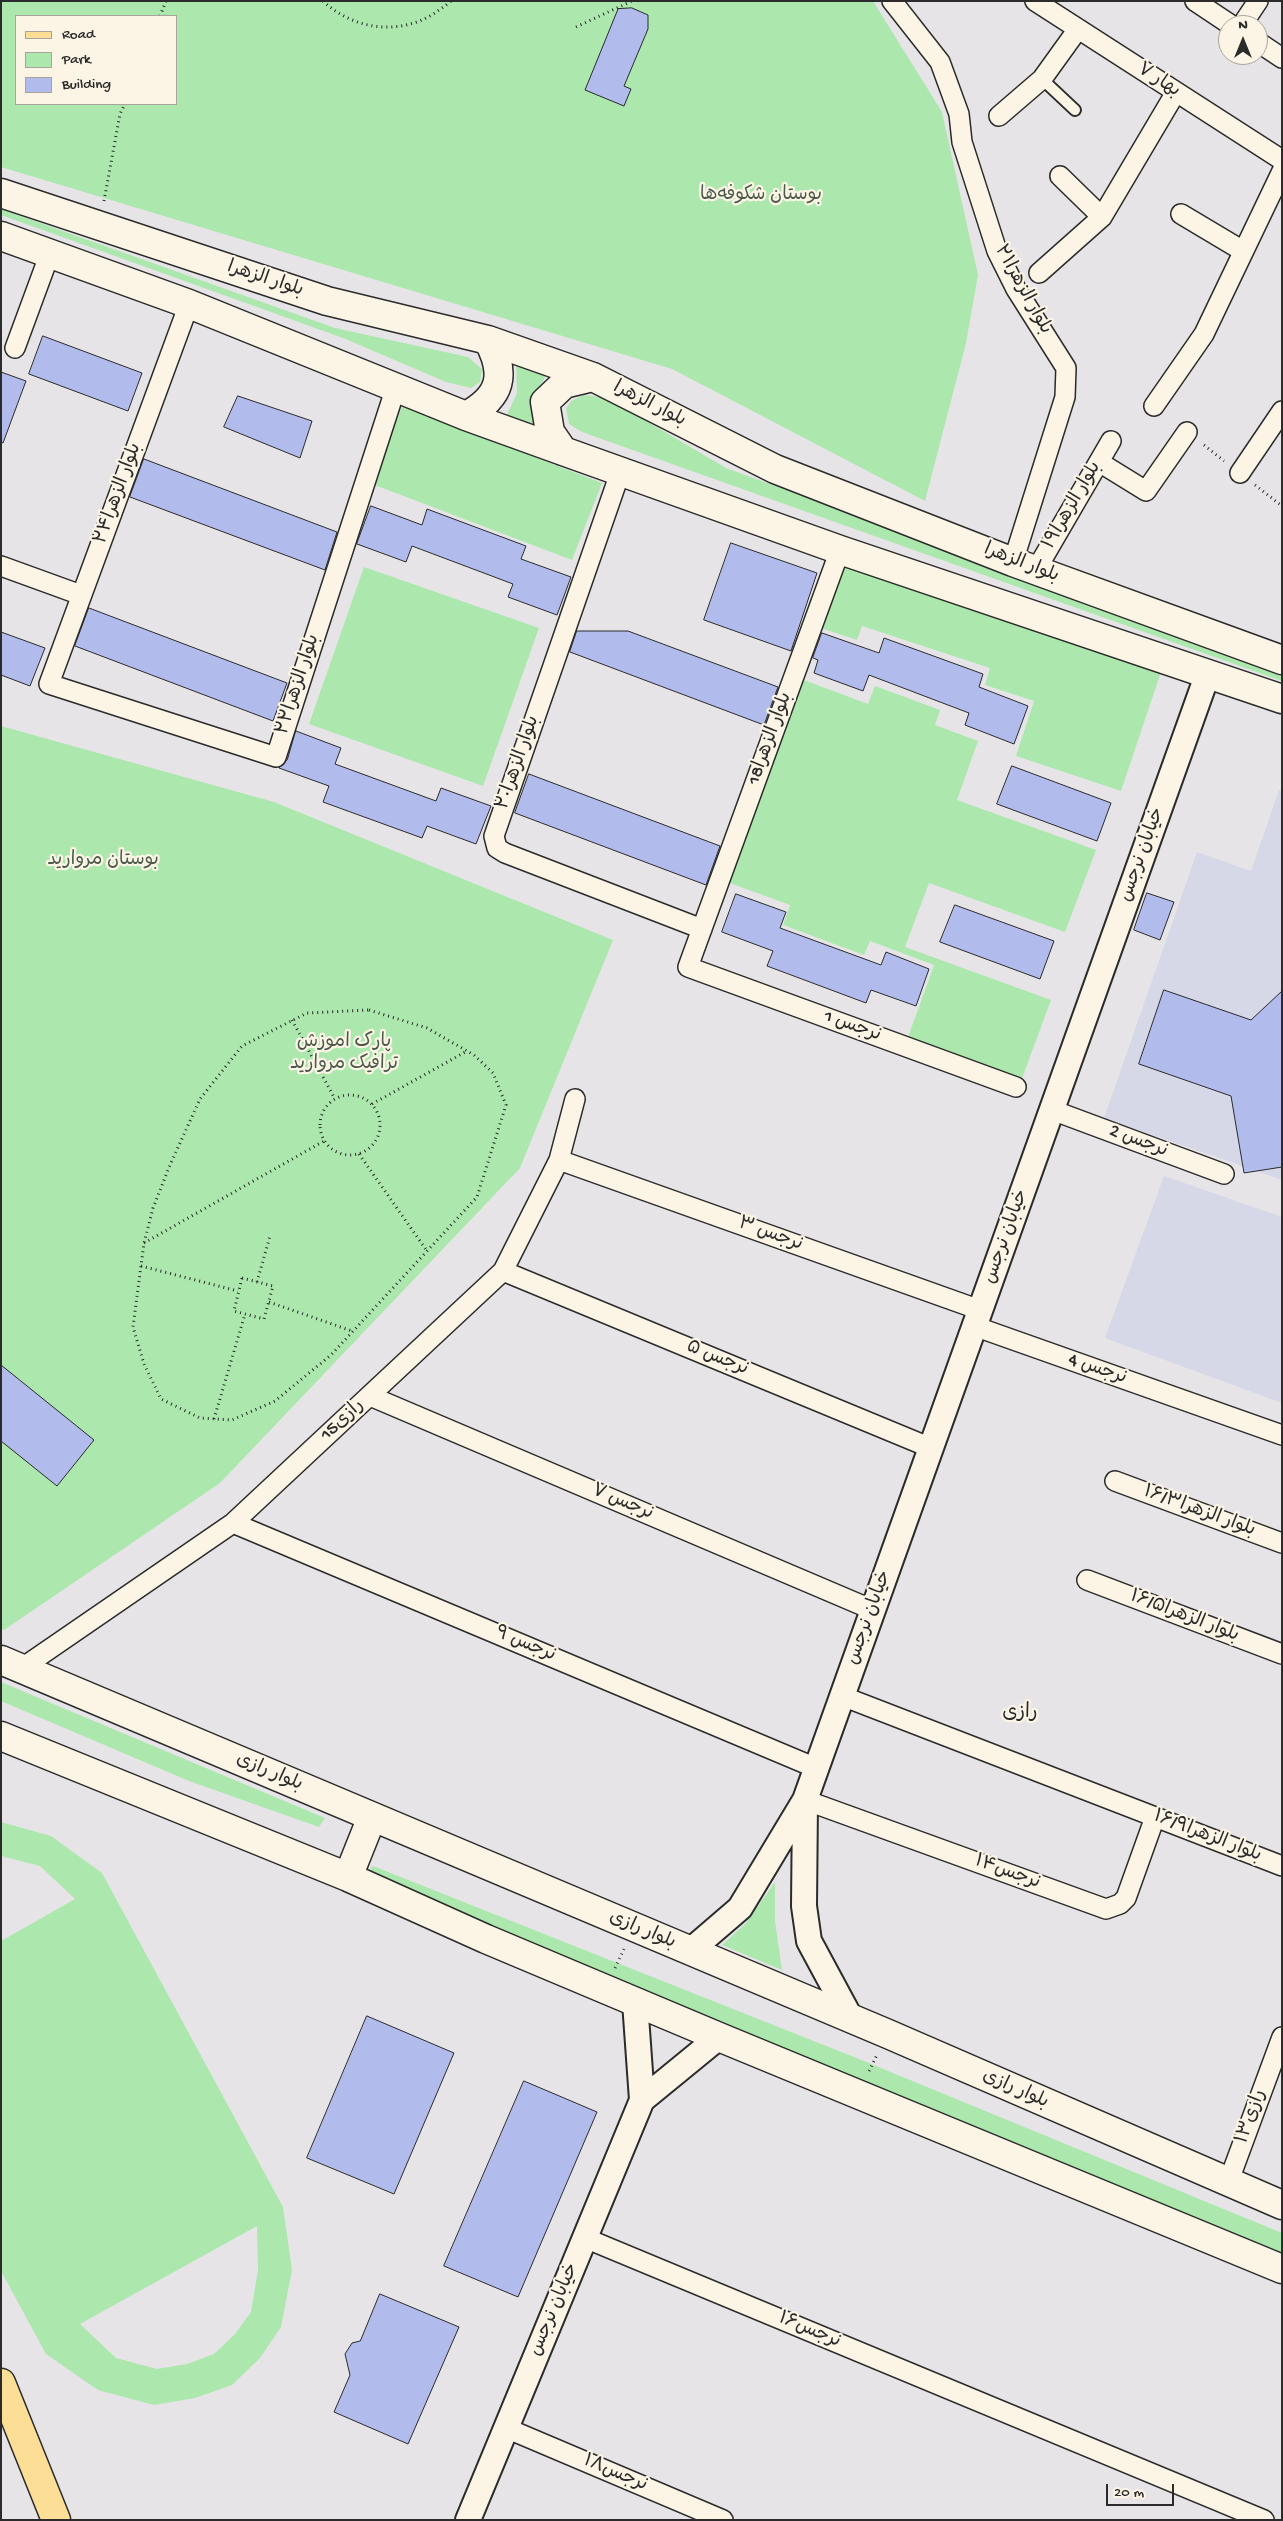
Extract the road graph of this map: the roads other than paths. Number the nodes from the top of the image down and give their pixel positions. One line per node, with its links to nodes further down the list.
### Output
1 (892, 1): 40 (street, بلوار الزهرا۲۱)
2 (1035, 1): 7 (street, بهار ۷)
3 (1194, 1): 6 (street)
4 (1258, 1): 5 (street)
5 (1249, 15)
6 (1218, 17)
7 (1078, 29): 10 (street); 11 (street, بهار ۷)
8 (1268, 49): 9 (street)
9 (1282, 58)
10 (1042, 79): 12 (lane); 13 (street)
11 (1176, 92): 14 (street, بهار ۷); 19 (street)
12 (1075, 110)
13 (999, 116)
14 (1282, 160)
15 (1282, 171): 21 (street)
16 (1060, 176): 19 (street)
17 (1, 193): 25 (main road, بلوار الزهرا)
18 (1181, 214): 21 (street)
19 (1102, 217): 23 (street)
20 (1, 236): 22 (main road)
21 (1243, 252): 29 (street)
22 (50, 253): 24 (main road); 26 (street)
23 (1038, 273)
24 (189, 304): 28 (main road); 41 (street, بلوار الزهرا۲۴)
25 (488, 340): 27 (main road, بلوار الزهرا); 31 (main road)
26 (15, 348)
27 (593, 377): 34 (main road); 40 (main road, بلوار الزهرا)
28 (396, 387): 31 (main road); 44 (street, بلوار الزهرا۲۲)
29 (1154, 406)
30 (1282, 411): 37 (street)
31 (466, 416): 34 (main road)
32 (1188, 432): 35 (street)
33 (1111, 441): 35 (street, بلوار الزهرا۱۹)
34 (563, 452): 36 (main road)
35 (1099, 462): 40 (street, بلوار الزهرا۱۹)
36 (621, 470): 38 (main road); 46 (street, بلوار الزهرا۲۰)
37 (1240, 473)
38 (840, 550): 43 (main road); 46 (street, 18بلوار الزهرا)
39 (1, 566): 41 (street)
40 (1024, 566): 42 (main road, بلوار الزهرا)
41 (81, 595): 44 (street, بلوار الزهرا۲۴)
42 (1282, 660)
43 (1208, 673): 45 (main road); 50 (street, خیابان نرجس)
44 (48, 684)
45 (1282, 699)
46 (702, 929): 47 (street, 18بلوار الزهرا)
47 (688, 967): 48 (street, 1 نرجس)
48 (1016, 1087)
49 (575, 1099): 51 (street, 15رازی)
50 (1052, 1110): 52 (street, 2 نرجس); 54 (street, خیابان نرجس)
51 (559, 1160): 53 (street, 15رازی); 54 (street, نرجس ۳)
52 (1224, 1174)
53 (502, 1271): 55 (street, 15رازی); 57 (street, نرجس ۵)
54 (977, 1318): 56 (street, 4 نرجس); 57 (street, خیابان نرجس)
55 (370, 1396): 59 (street, 15رازی); 62 (street, نرجس ۷)
56 (1282, 1435)
57 (931, 1448): 62 (street, خیابان نرجس)
58 (1115, 1481): 60 (street, بلوار الزهرا۱۶/۳)
59 (232, 1523): 64 (street, 15رازی); 67 (street, نرجس ۹)
60 (1282, 1544)
61 (1087, 1580): 63 (street, بلوار الزهرا۱۶/۵)
62 (873, 1610): 65 (street, خیابان نرجس)
63 (1282, 1654)
64 (12, 1664): 69 (main road, بلوار رازی)
65 (842, 1696): 67 (street, خیابان نرجس); 70 (street, بلوار الزهرا۱۶/۹)
66 (1, 1736): 72 (main road)
67 (816, 1768): 68 (street, خیابان نرجس)
68 (805, 1800): 70 (street, نرجس۱۴); 73 (street); 75 (street)
69 (372, 1817): 72 (main road); 73 (main road, بلوار رازی)
70 (1155, 1817): 71 (street, بلوار الزهرا۱۶/۹)
71 (1282, 1866)
72 (348, 1877): 74 (main road)
73 (690, 1951): 75 (main road, بلوار رازی)
74 (635, 2002): 76 (main road); 78 (street)
75 (851, 2019): 79 (main road, بلوار رازی)
76 (719, 2037): 78 (street); 82 (main road)
77 (1280, 2047): 79 (street, رازی۱۳)
78 (642, 2100): 81 (street, خیابان نرجس)
79 (1228, 2183): 80 (main road, بلوار رازی)
80 (1282, 2205)
81 (585, 2238): 84 (street, خیابان نرجس); 88 (street, نرجس۱۶)
82 (1282, 2269)
83 (1, 2383): 85 (main road)
84 (506, 2428): 86 (street, خیابان نرجس); 87 (street, نرجس۱۸)
85 (56, 2520)
86 (468, 2520)
87 (723, 2520)
88 (1264, 2520)

